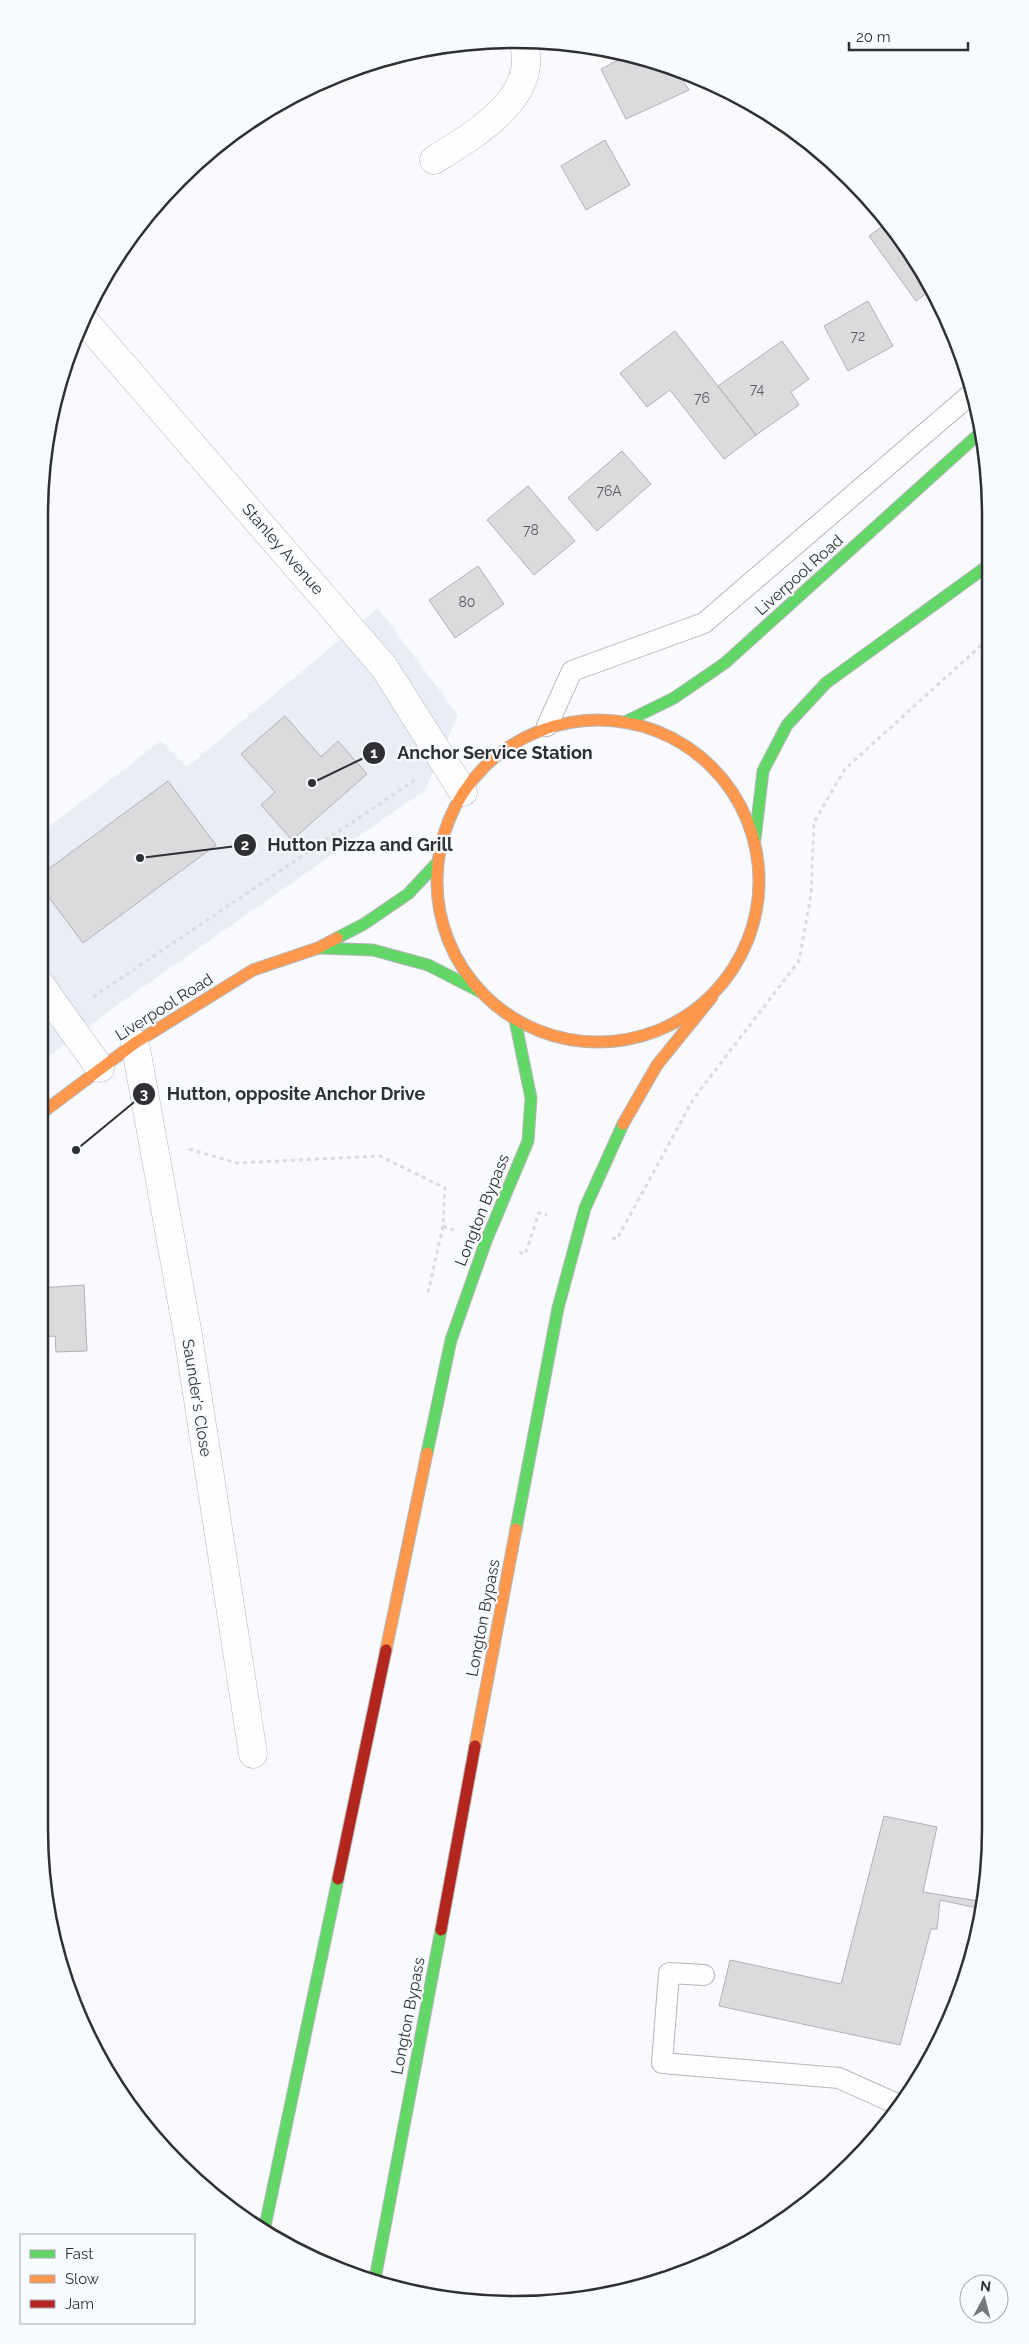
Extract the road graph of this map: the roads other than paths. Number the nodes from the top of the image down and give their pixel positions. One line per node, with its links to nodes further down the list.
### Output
1 (525, 48): 2 (street)
2 (434, 160)
3 (88, 325): 9 (street, Stanley Avenue)
4 (967, 398): 8 (lane)
5 (975, 437): 7 (main road, Liverpool Road)
6 (982, 570): 10 (main road)
7 (625, 722): 8 (main road); 10 (main road)
8 (547, 726): 9 (main road)
9 (464, 792): 11 (main road)
10 (755, 839): 15 (main road, Longton Bypass)
11 (437, 863): 12 (main road, Liverpool Road); 13 (main road)
12 (318, 948): 13 (main road, Liverpool Road); 17 (main road, Liverpool Road)
13 (481, 992): 16 (main road)
14 (48, 996): 18 (street)
15 (712, 997): 16 (main road); 24 (main road, Longton Bypass)
16 (515, 1020): 23 (main road, Longton Bypass)
17 (135, 1043): 18 (main road, Liverpool Road); 20 (street, Saunder's Close)
18 (100, 1068): 19 (main road, Liverpool Road)
19 (48, 1107)
20 (253, 1754)
21 (704, 1975): 22 (lane)
22 (893, 2102)
23 (265, 2224)
24 (376, 2275)

